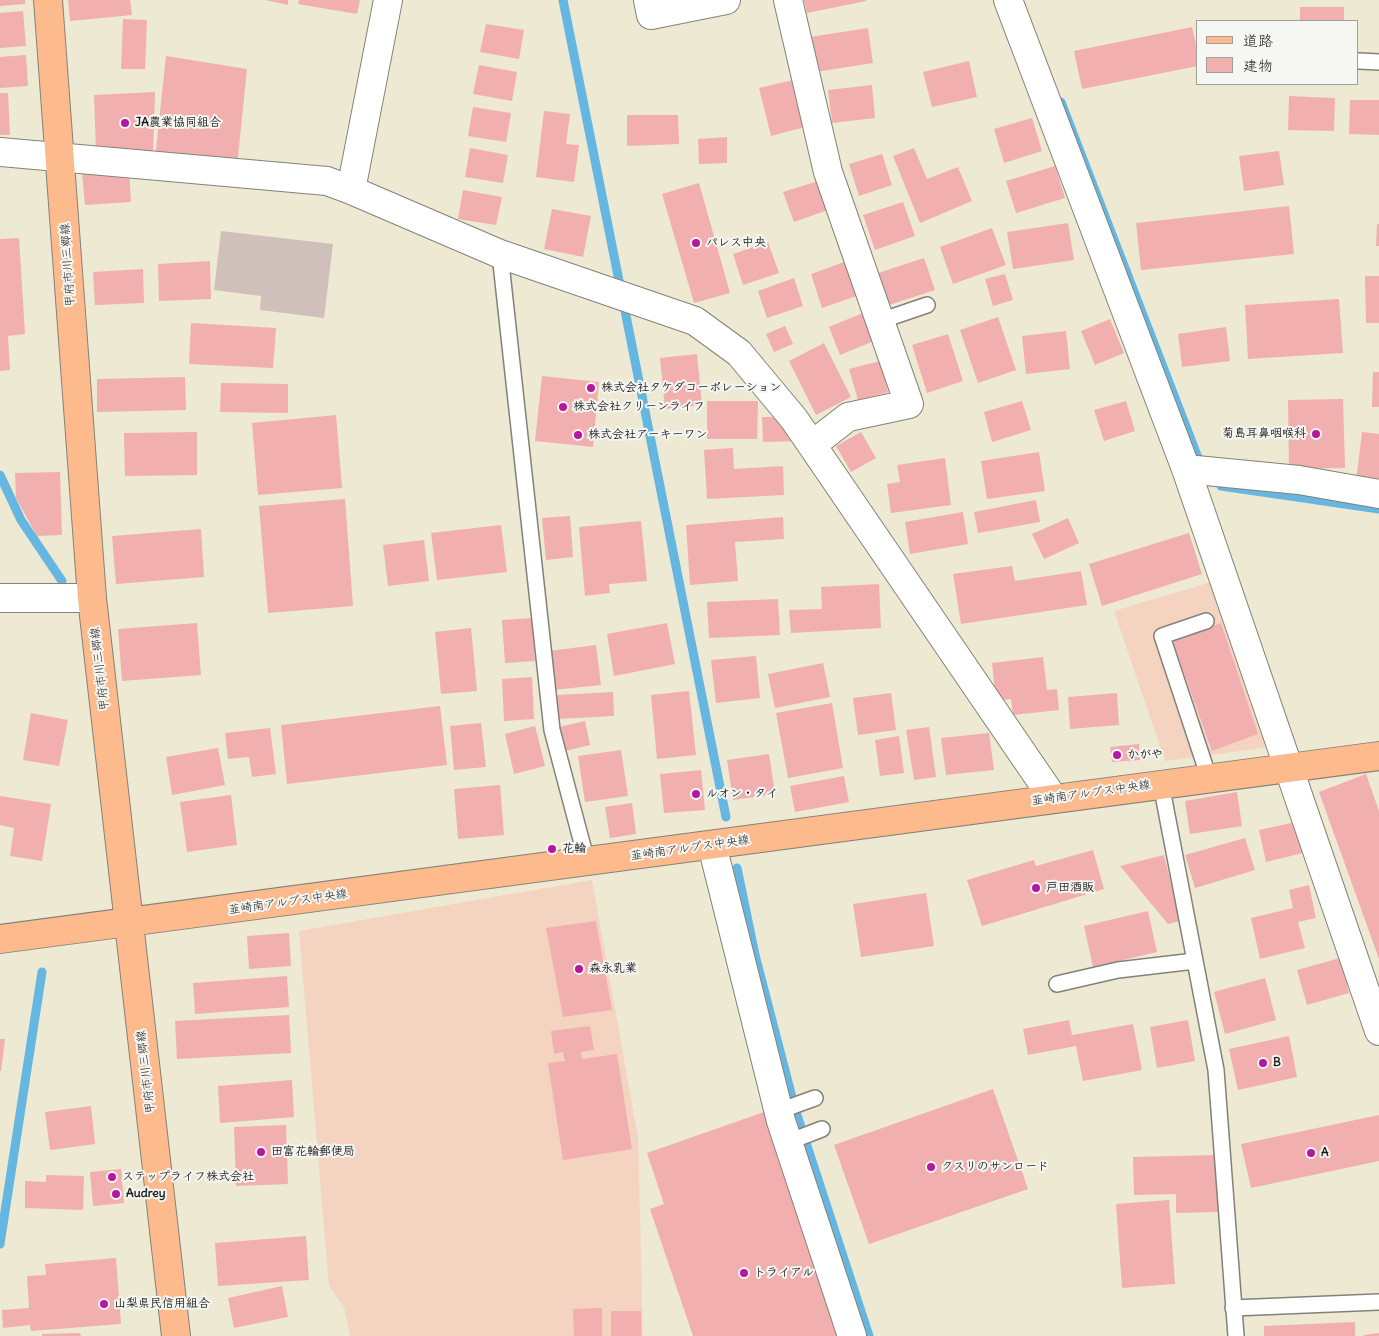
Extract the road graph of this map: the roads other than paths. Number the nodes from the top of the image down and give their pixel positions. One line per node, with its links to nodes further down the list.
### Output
1 (48, 0): 10 (main road, 甲府市川三郷線)
2 (388, 0): 11 (street)
3 (648, 0): 4 (street)
4 (726, 0)
5 (788, 0): 14 (street)
6 (1008, 0): 16 (street)
7 (1359, 61): 8 (lane)
8 (1379, 62)
9 (0, 152): 10 (street)
10 (60, 157): 11 (street); 19 (main road, 甲府市川三郷線)
11 (351, 190): 12 (street)
12 (500, 254): 15 (street); 27 (lane)
13 (928, 305): 14 (lane)
14 (880, 321): 15 (street)
15 (812, 445): 25 (street)
16 (1196, 469): 17 (street); 22 (street)
17 (1379, 494)
18 (0, 598): 19 (street)
19 (92, 598): 28 (main road, 甲府市川三郷線)
20 (1206, 621): 23 (lane)
21 (1379, 756): 22 (main road, 韮崎南アルプス中央線)
22 (1290, 769): 23 (main road, 韮崎南アルプス中央線); 32 (street)
23 (1209, 778): 24 (main road, 韮崎南アルプス中央線)
24 (1161, 784): 25 (main road, 韮崎南アルプス中央線); 30 (lane)
25 (1053, 798): 26 (main road, 韮崎南アルプス中央線)
26 (712, 845): 27 (main road, 韮崎南アルプス中央線); 34 (street)
27 (587, 862): 28 (main road, 韮崎南アルプス中央線)
28 (129, 923): 29 (main road, 韮崎南アルプス中央線); 39 (main road, 甲府市川三郷線)
29 (0, 939)
30 (1195, 961): 31 (lane); 38 (lane)
31 (1057, 984)
32 (1379, 1031)
33 (815, 1098): 34 (lane)
34 (779, 1111): 36 (street)
35 (822, 1130): 36 (lane)
36 (788, 1142): 40 (street)
37 (1379, 1302): 38 (lane)
38 (1233, 1308): 41 (lane)
39 (176, 1336)
40 (852, 1336)
41 (1236, 1336)

